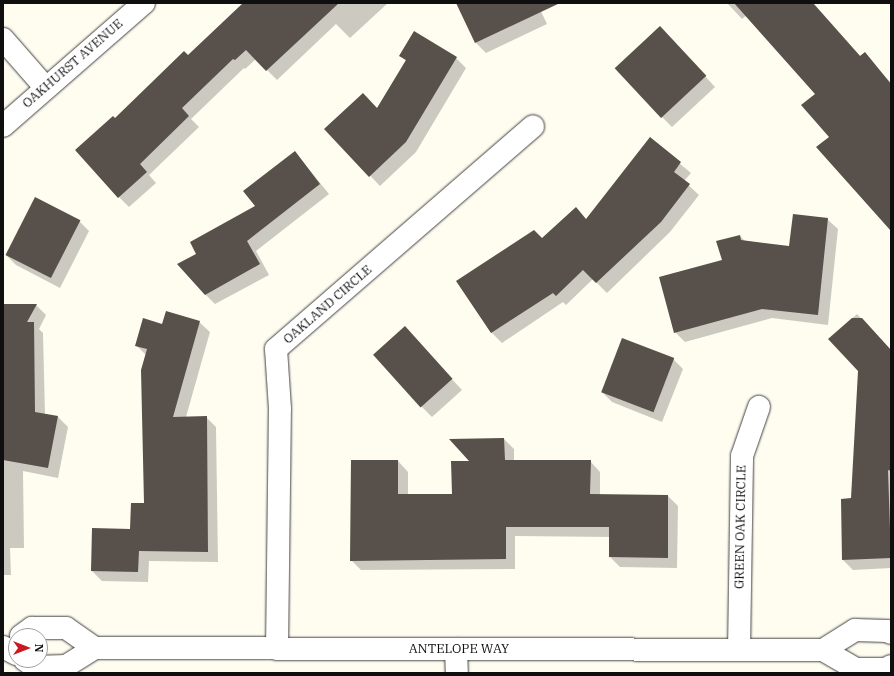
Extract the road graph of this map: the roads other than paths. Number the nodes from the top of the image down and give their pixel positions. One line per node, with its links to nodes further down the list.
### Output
1 (144, 3): 3 (street, OAKHURST AVENUE)
2 (3, 39): 3 (street)
3 (45, 88): 4 (street, OAKHURST AVENUE)
4 (3, 126)
5 (533, 126): 10 (street, OAKLAND CIRCLE)
6 (759, 407): 12 (street, GREEN OAK CIRCLE)
7 (48, 628): 9 (street)
8 (891, 634): 13 (street)
9 (95, 648): 10 (street, ANTELOPE WAY); 15 (street)
10 (277, 649): 11 (street, ANTELOPE WAY)
11 (456, 649): 12 (street, ANTELOPE WAY); 16 (street)
12 (739, 650): 13 (street, ANTELOPE WAY)
13 (823, 650): 14 (street, ANTELOPE WAY)
14 (891, 666)
15 (48, 667)
16 (457, 673)

